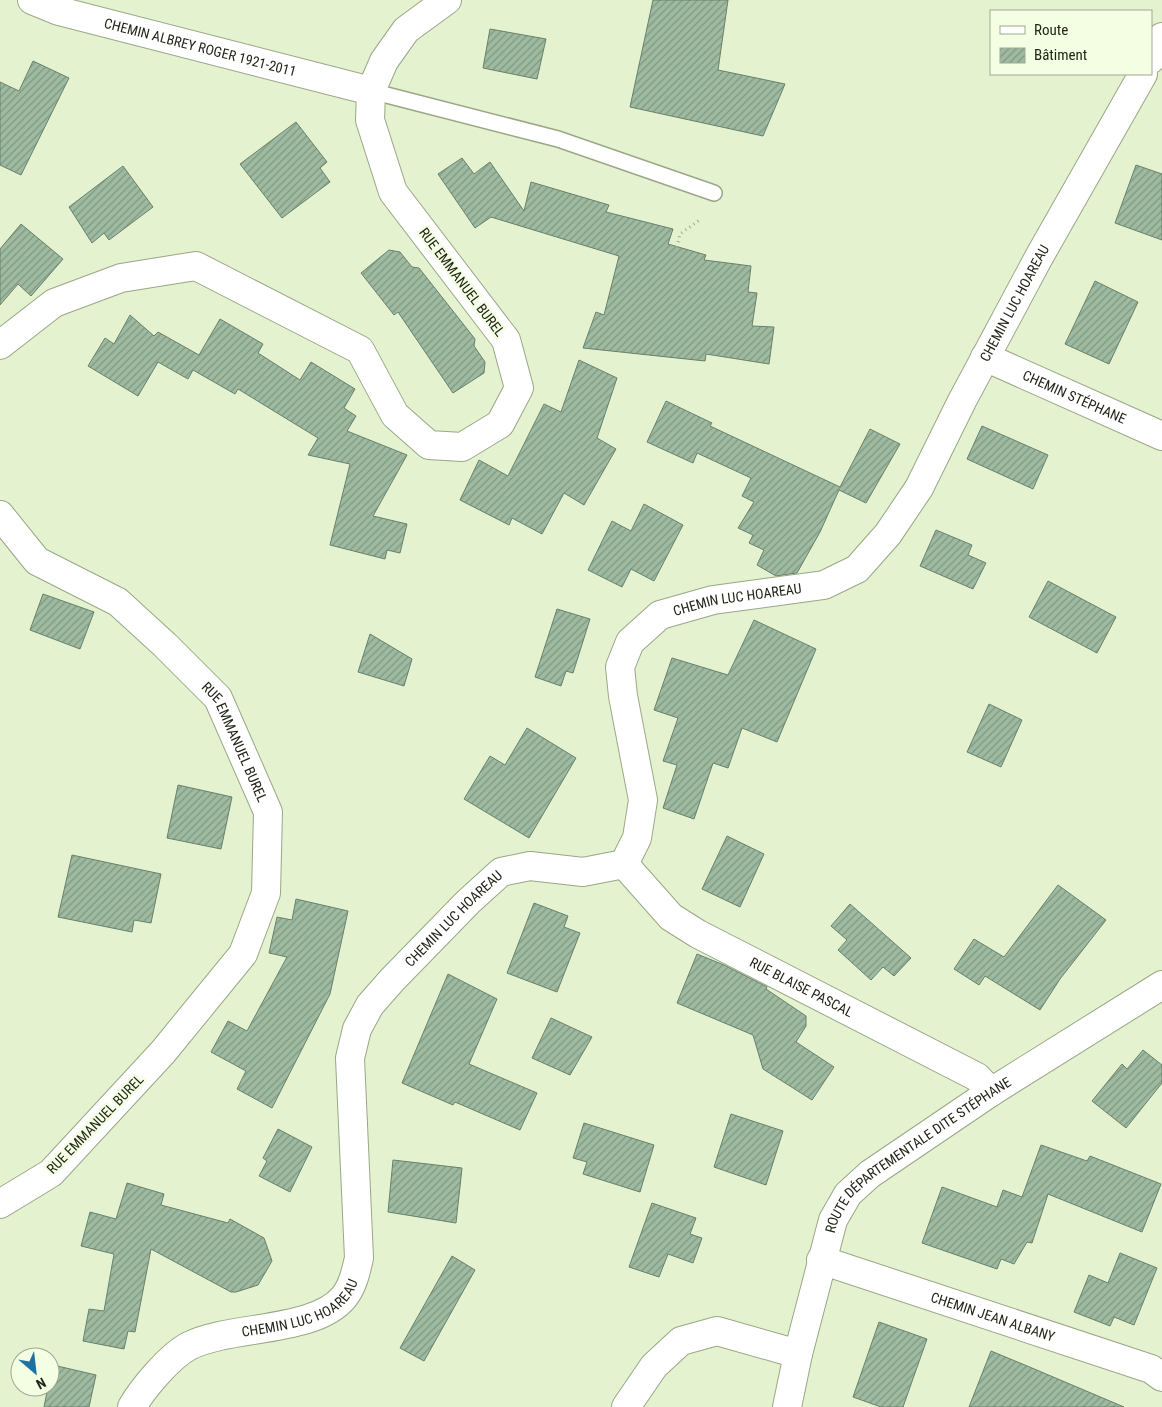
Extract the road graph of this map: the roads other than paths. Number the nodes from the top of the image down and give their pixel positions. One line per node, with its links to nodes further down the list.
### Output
1 (32, 0): 6 (street, CHEMIN ALBREY ROGER 1921-2011)
2 (447, 0): 6 (street, RUE EMMANUEL BUREL)
3 (1162, 37): 4 (street)
4 (1152, 57)
5 (1142, 75): 9 (street, CHEMIN LUC HOAREAU)
6 (371, 91): 7 (lane); 8 (street, RUE EMMANUEL BUREL)
7 (714, 193)
8 (0, 345)
9 (985, 357): 10 (street, CHEMIN STÉPHANE); 12 (street, CHEMIN LUC HOAREAU)
10 (1162, 436)
11 (0, 515): 15 (street, RUE EMMANUEL BUREL)
12 (624, 864): 14 (street, RUE BLAISE PASCAL); 19 (street, CHEMIN LUC HOAREAU)
13 (1162, 985): 14 (street, ROUTE DÉPARTEMENTALE DITE STÉPHANE)
14 (991, 1092): 16 (street, ROUTE DÉPARTEMENTALE DITE STÉPHANE)
15 (0, 1204)
16 (821, 1260): 17 (street, ROUTE DÉPARTEMENTALE DITE STÉPHANE); 18 (street, CHEMIN JEAN ALBANY)
17 (798, 1354): 20 (street); 21 (street, ROUTE DÉPARTEMENTALE DITE STÉPHANE)
18 (1162, 1377)
19 (132, 1407)
20 (626, 1407)
21 (787, 1407)

